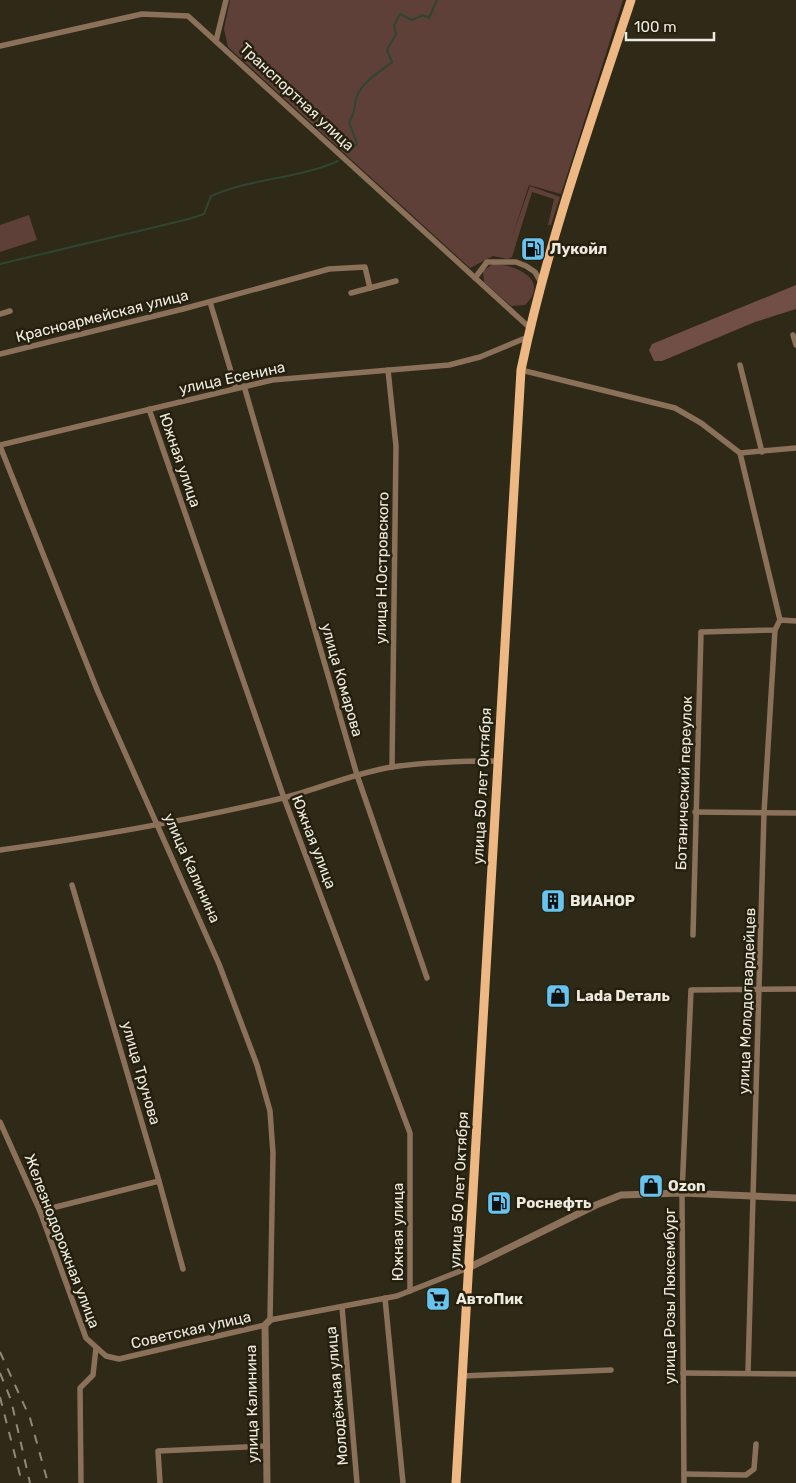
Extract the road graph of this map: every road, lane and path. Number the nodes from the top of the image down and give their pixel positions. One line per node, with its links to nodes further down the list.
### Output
1 (226, 0): 3 (street)
2 (631, 0): 7 (main road, улица 50 лет Октября)
3 (216, 41): 4 (street, Транспортная улица); 5 (street, Транспортная улица)
4 (0, 46)
5 (476, 278): 7 (street); 13 (street, Транспортная улица)
6 (396, 281): 8 (street)
7 (542, 284): 13 (main road, улица 50 лет Октября)
8 (370, 288): 9 (street); 10 (street, Красноармейская улица)
9 (351, 293)
10 (210, 302): 16 (street, Красноармейская улица); 21 (street)
11 (10, 312): 12 (street)
12 (0, 314)
13 (529, 332): 18 (street, улица Есенина); 19 (main road, улица 50 лет Октября)
14 (793, 335): 15 (street)
15 (796, 345)
16 (0, 354)
17 (740, 365): 25 (street)
18 (388, 370): 20 (street, улица Есенина); 31 (street, улица Н.Островского)
19 (521, 370): 26 (street); 30 (main road, улица 50 лет Октября)
20 (244, 386): 21 (street, улица Есенина); 32 (street, улица Комарова)
21 (236, 388): 22 (street, улица Есенина)
22 (149, 409): 23 (street, улица Есенина); 33 (street, Южная улица)
23 (0, 445): 37 (street, улица Калинина)
24 (796, 448): 25 (street)
25 (762, 452): 26 (street)
26 (740, 454): 27 (street)
27 (780, 620): 28 (street); 29 (street)
28 (796, 622)
29 (775, 630): 34 (street, Ботанический переулок); 35 (street, улица Молодогвардейцев)
30 (498, 761): 31 (street); 50 (main road, улица 50 лет Октября)
31 (392, 768): 32 (street)
32 (357, 775): 33 (street); 41 (street, улица Комарова)
33 (284, 798): 37 (street); 52 (street, Южная улица)
34 (695, 812): 35 (street); 40 (street, Ботанический переулок)
35 (764, 813): 36 (street); 42 (street, улица Молодогвардейцев)
36 (796, 813)
37 (157, 824): 38 (street); 55 (street, улица Калинина)
38 (0, 850)
39 (72, 884): 45 (street, улица Трунова)
40 (693, 935)
41 (427, 978)
42 (760, 988): 43 (street); 46 (street, улица Розы Люксембург); 47 (street, улица Молодогвардейцев)
43 (796, 989)
44 (0, 1122): 49 (street, Железнодорожная улица)
45 (159, 1181): 49 (street); 51 (street, улица Трунова)
46 (682, 1194): 47 (street); 50 (street); 59 (street, улица Розы Люксембург)
47 (751, 1197): 48 (street); 58 (street, улица Молодогвардейцев)
48 (796, 1198)
49 (40, 1211): 56 (street, Железнодорожная улица)
50 (468, 1268): 52 (street, Советская улица); 61 (main road, улица 50 лет Октября)
51 (183, 1270)
52 (410, 1291): 53 (street, Советская улица)
53 (386, 1298): 54 (street, Советская улица); 69 (street, Южная улица)
54 (342, 1307): 55 (street, Советская улица); 68 (street, Молодёжная улица)
55 (267, 1323): 56 (street, Советская улица); 63 (street, улица Калинина)
56 (96, 1348): 65 (street, Железнодорожная улица)
57 (611, 1370): 61 (street)
58 (748, 1372): 59 (street); 60 (street)
59 (683, 1373): 64 (street, улица Розы Люксембург)
60 (796, 1374)
61 (462, 1376): 70 (main road, улица 50 лет Октября)
62 (756, 1444): 64 (street)
63 (267, 1446): 66 (street); 67 (street, улица Калинина)
64 (684, 1474): 71 (street, улица Розы Люксембург)
65 (81, 1483)
66 (160, 1483)
67 (267, 1483)
68 (357, 1483)
69 (403, 1483)
70 (456, 1483)
71 (684, 1483)

